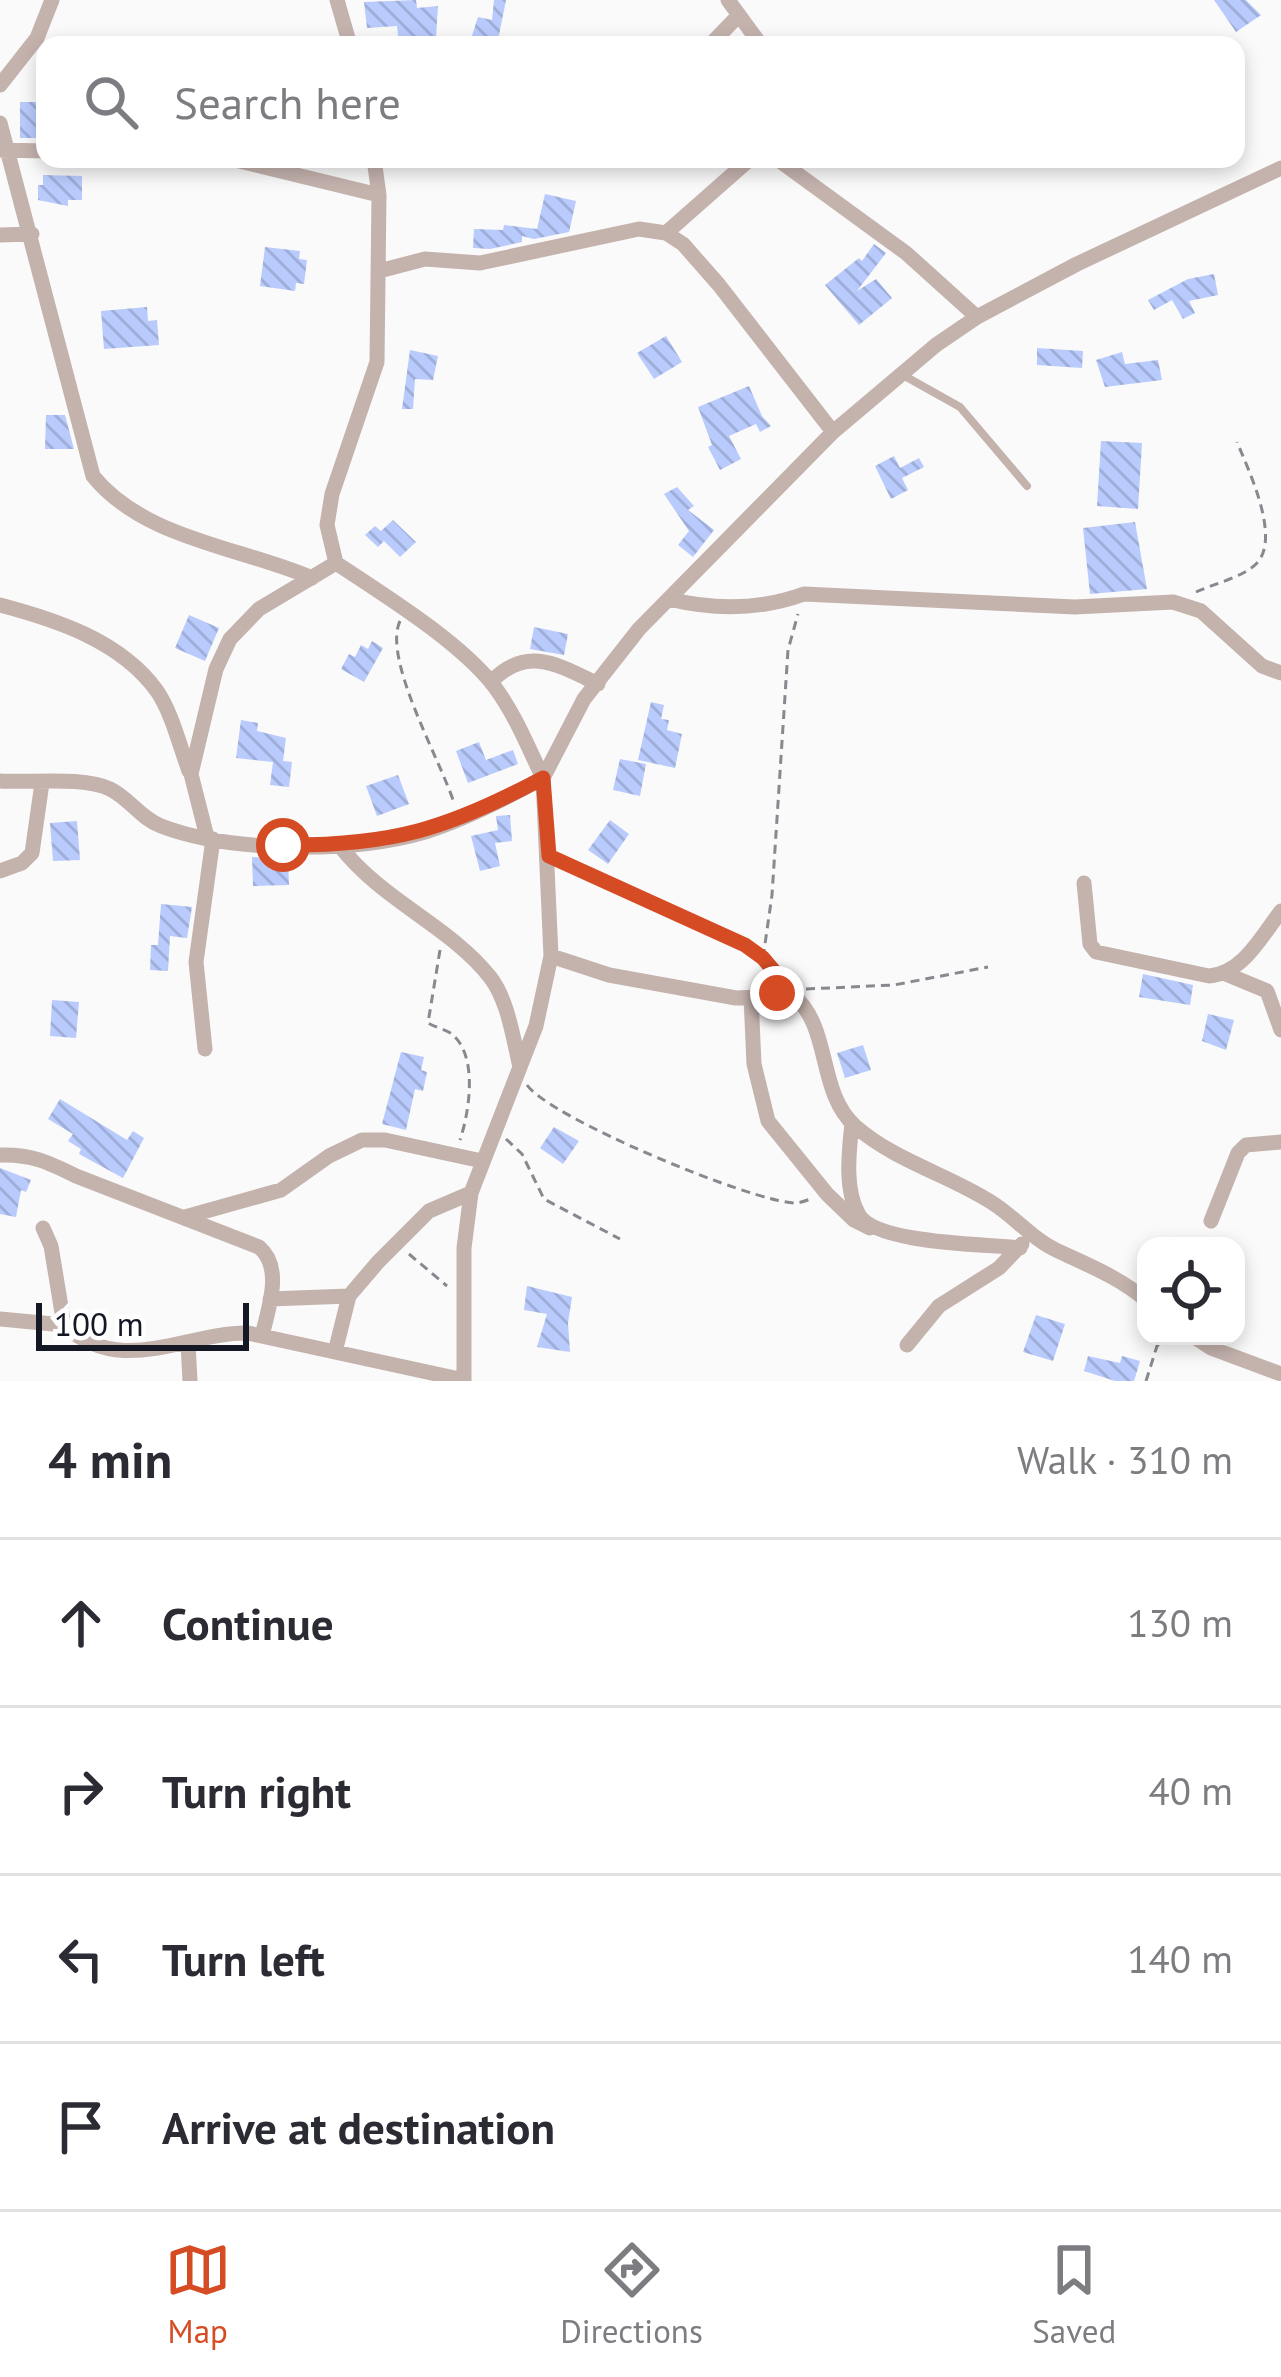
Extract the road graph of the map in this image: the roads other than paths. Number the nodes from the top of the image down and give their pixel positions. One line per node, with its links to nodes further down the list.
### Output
1 (52, 0): 5 (street)
2 (337, 0): 6 (street)
3 (728, 0): 4 (street)
4 (740, 15): 7 (street); 8 (street)
5 (38, 36)
6 (347, 36)
7 (719, 36)
8 (755, 36)
9 (36, 39): 10 (street)
10 (0, 85)
11 (0, 123): 12 (street)
12 (4, 150): 13 (street); 21 (street)
13 (36, 151)
14 (268, 168): 19 (street)
15 (375, 168): 19 (street)
16 (740, 168): 20 (street)
17 (789, 168): 24 (street)
18 (1281, 168): 24 (street)
19 (379, 195): 23 (street)
20 (666, 233): 23 (street); 26 (street)
21 (32, 235): 22 (street); 29 (street)
22 (0, 236)
23 (379, 271): 28 (street)
24 (977, 316): 25 (street)
25 (900, 373): 26 (street); 27 (lane)
26 (833, 432): 30 (street)
27 (1027, 486)
28 (336, 563): 29 (street); 33 (street)
29 (312, 578): 35 (street)
30 (669, 598): 32 (street); 34 (street)
31 (0, 605): 35 (street)
32 (1281, 673)
33 (491, 682): 34 (street); 36 (street)
34 (598, 684): 36 (street)
35 (190, 774): 39 (street)
36 (543, 778): 40 (street); 44 (street)
37 (0, 781): 38 (street)
38 (42, 783): 39 (street); 41 (street)
39 (210, 838): 40 (street); 48 (street)
40 (339, 845): 49 (street)
41 (0, 871)
42 (1084, 883): 45 (street)
43 (1281, 911): 45 (street)
44 (551, 956): 46 (street); 49 (street)
45 (1226, 974): 47 (street)
46 (751, 997): 50 (street); 58 (street)
47 (1281, 1030)
48 (205, 1049)
49 (520, 1066): 53 (street)
50 (852, 1124): 58 (street); 59 (street)
51 (1281, 1142): 56 (street)
52 (0, 1155): 55 (street)
53 (482, 1160): 54 (street); 55 (street)
54 (471, 1193): 62 (street); 72 (street)
55 (185, 1217): 63 (street)
56 (1211, 1221)
57 (43, 1228): 65 (street)
58 (870, 1228): 60 (street)
59 (1031, 1232): 60 (street); 61 (street)
60 (1020, 1248): 68 (street)
61 (1137, 1294)
62 (349, 1296): 63 (street); 70 (street)
63 (270, 1299): 66 (street)
64 (0, 1318): 65 (street)
65 (64, 1324): 67 (street)
66 (262, 1336): 67 (street); 70 (street)
67 (188, 1343): 73 (street)
68 (907, 1345)
69 (1206, 1345): 71 (street)
70 (335, 1352): 72 (street)
71 (1281, 1374)
72 (464, 1380)
73 (190, 1381)

